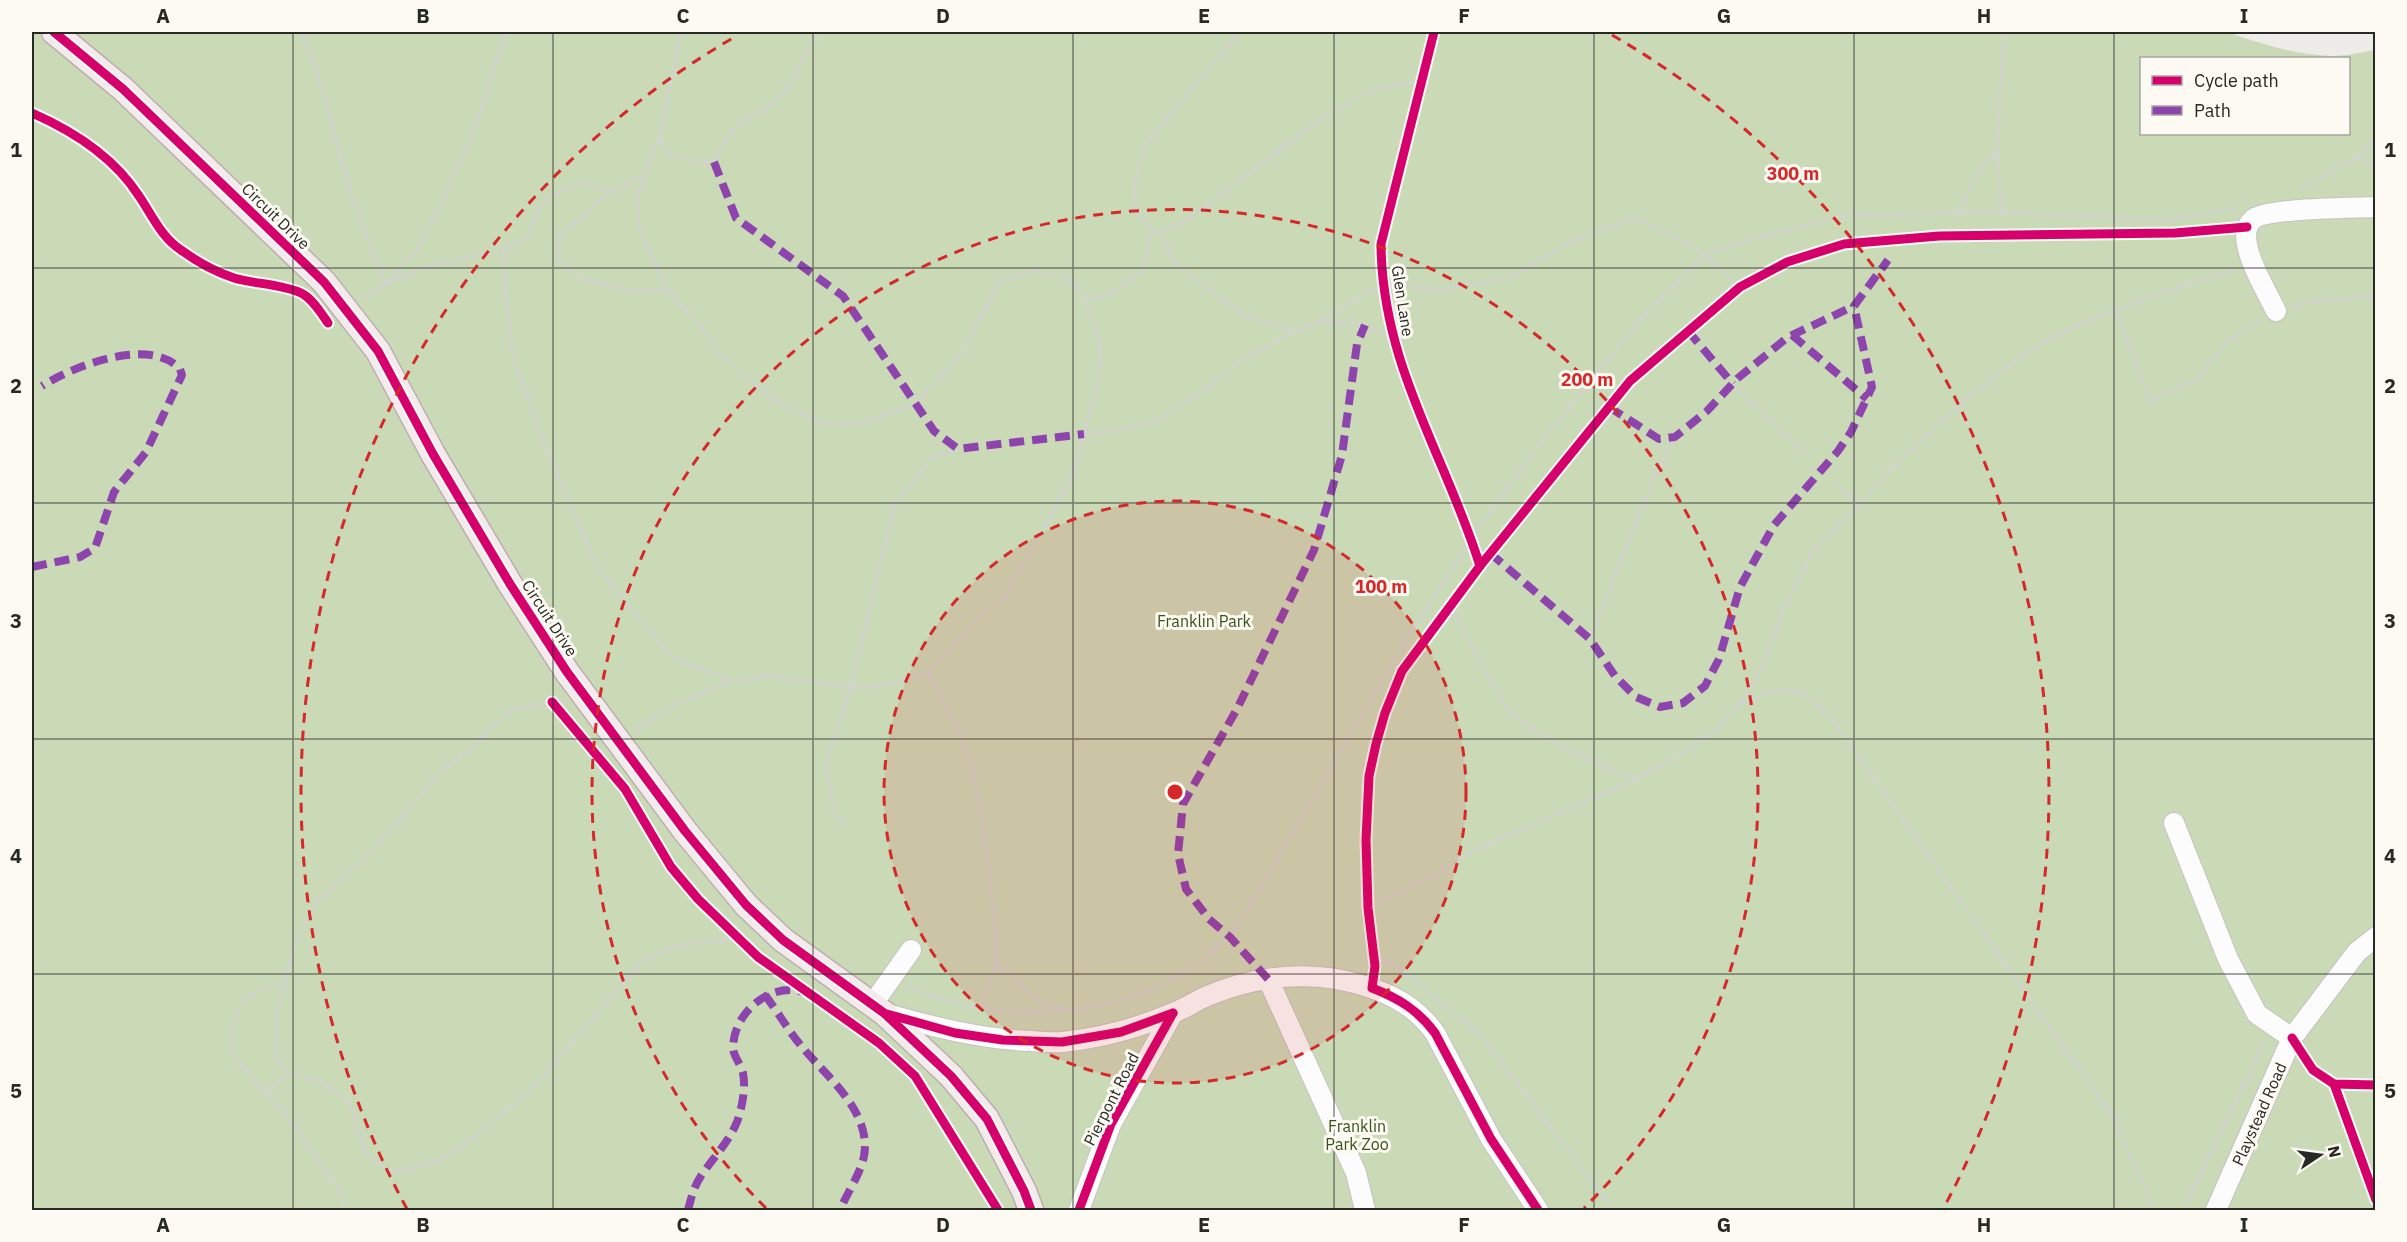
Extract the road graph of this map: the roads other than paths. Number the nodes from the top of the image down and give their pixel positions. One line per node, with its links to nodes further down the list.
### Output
1 (54, 32): 8 (main road, Circuit Drive)
2 (2376, 207): 3 (lane)
3 (2276, 311)
4 (2174, 823): 10 (lane)
5 (2376, 937): 10 (lane, Playstead Road)
6 (911, 950): 8 (lane)
7 (1268, 979): 9 (lane, Pierpont Road); 13 (lane); 14 (lane, Pierpont Road)
8 (878, 1009): 9 (lane, Pierpont Road); 11 (main road, Circuit Drive)
9 (1173, 1013): 12 (lane, Pierpont Road)
10 (2292, 1038): 15 (lane, Playstead Road)
11 (1031, 1210)
12 (1079, 1210)
13 (1365, 1210)
14 (1538, 1210)
15 (2216, 1210)

